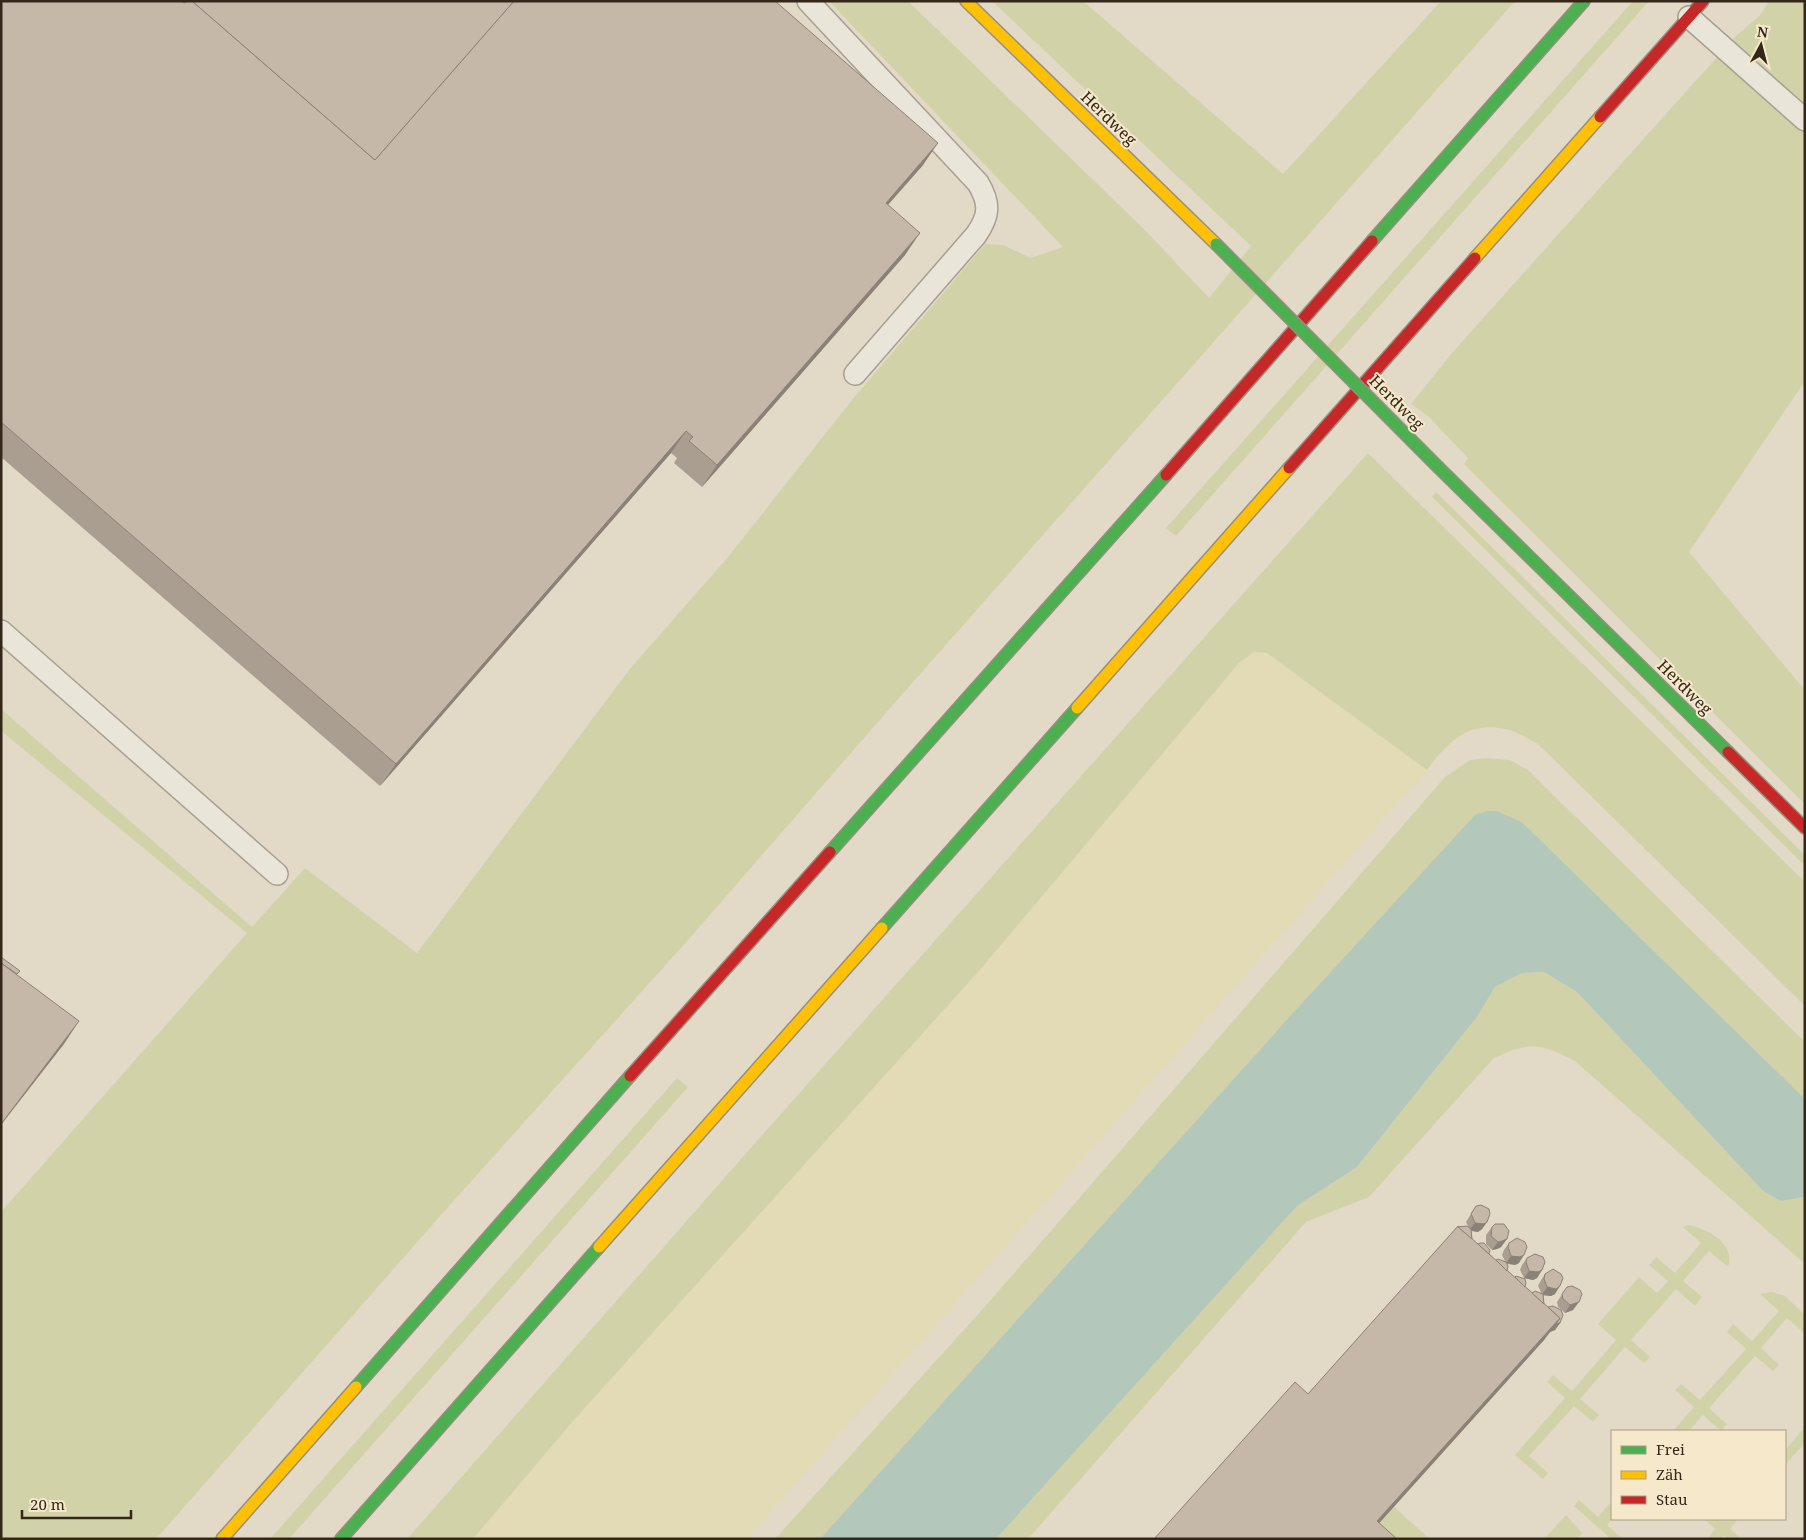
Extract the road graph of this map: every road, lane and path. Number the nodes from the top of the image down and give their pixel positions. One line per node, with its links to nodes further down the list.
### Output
1 (808, 1): 6 (lane)
2 (966, 1): 8 (main road, Herdweg, bridge)
3 (1584, 1): 10 (main road)
4 (1696, 9): 5 (lane); 11 (main road)
5 (1805, 120)
6 (855, 374)
7 (1, 631): 9 (lane)
8 (1805, 828)
9 (277, 874)
10 (222, 1539)
11 (341, 1539)

